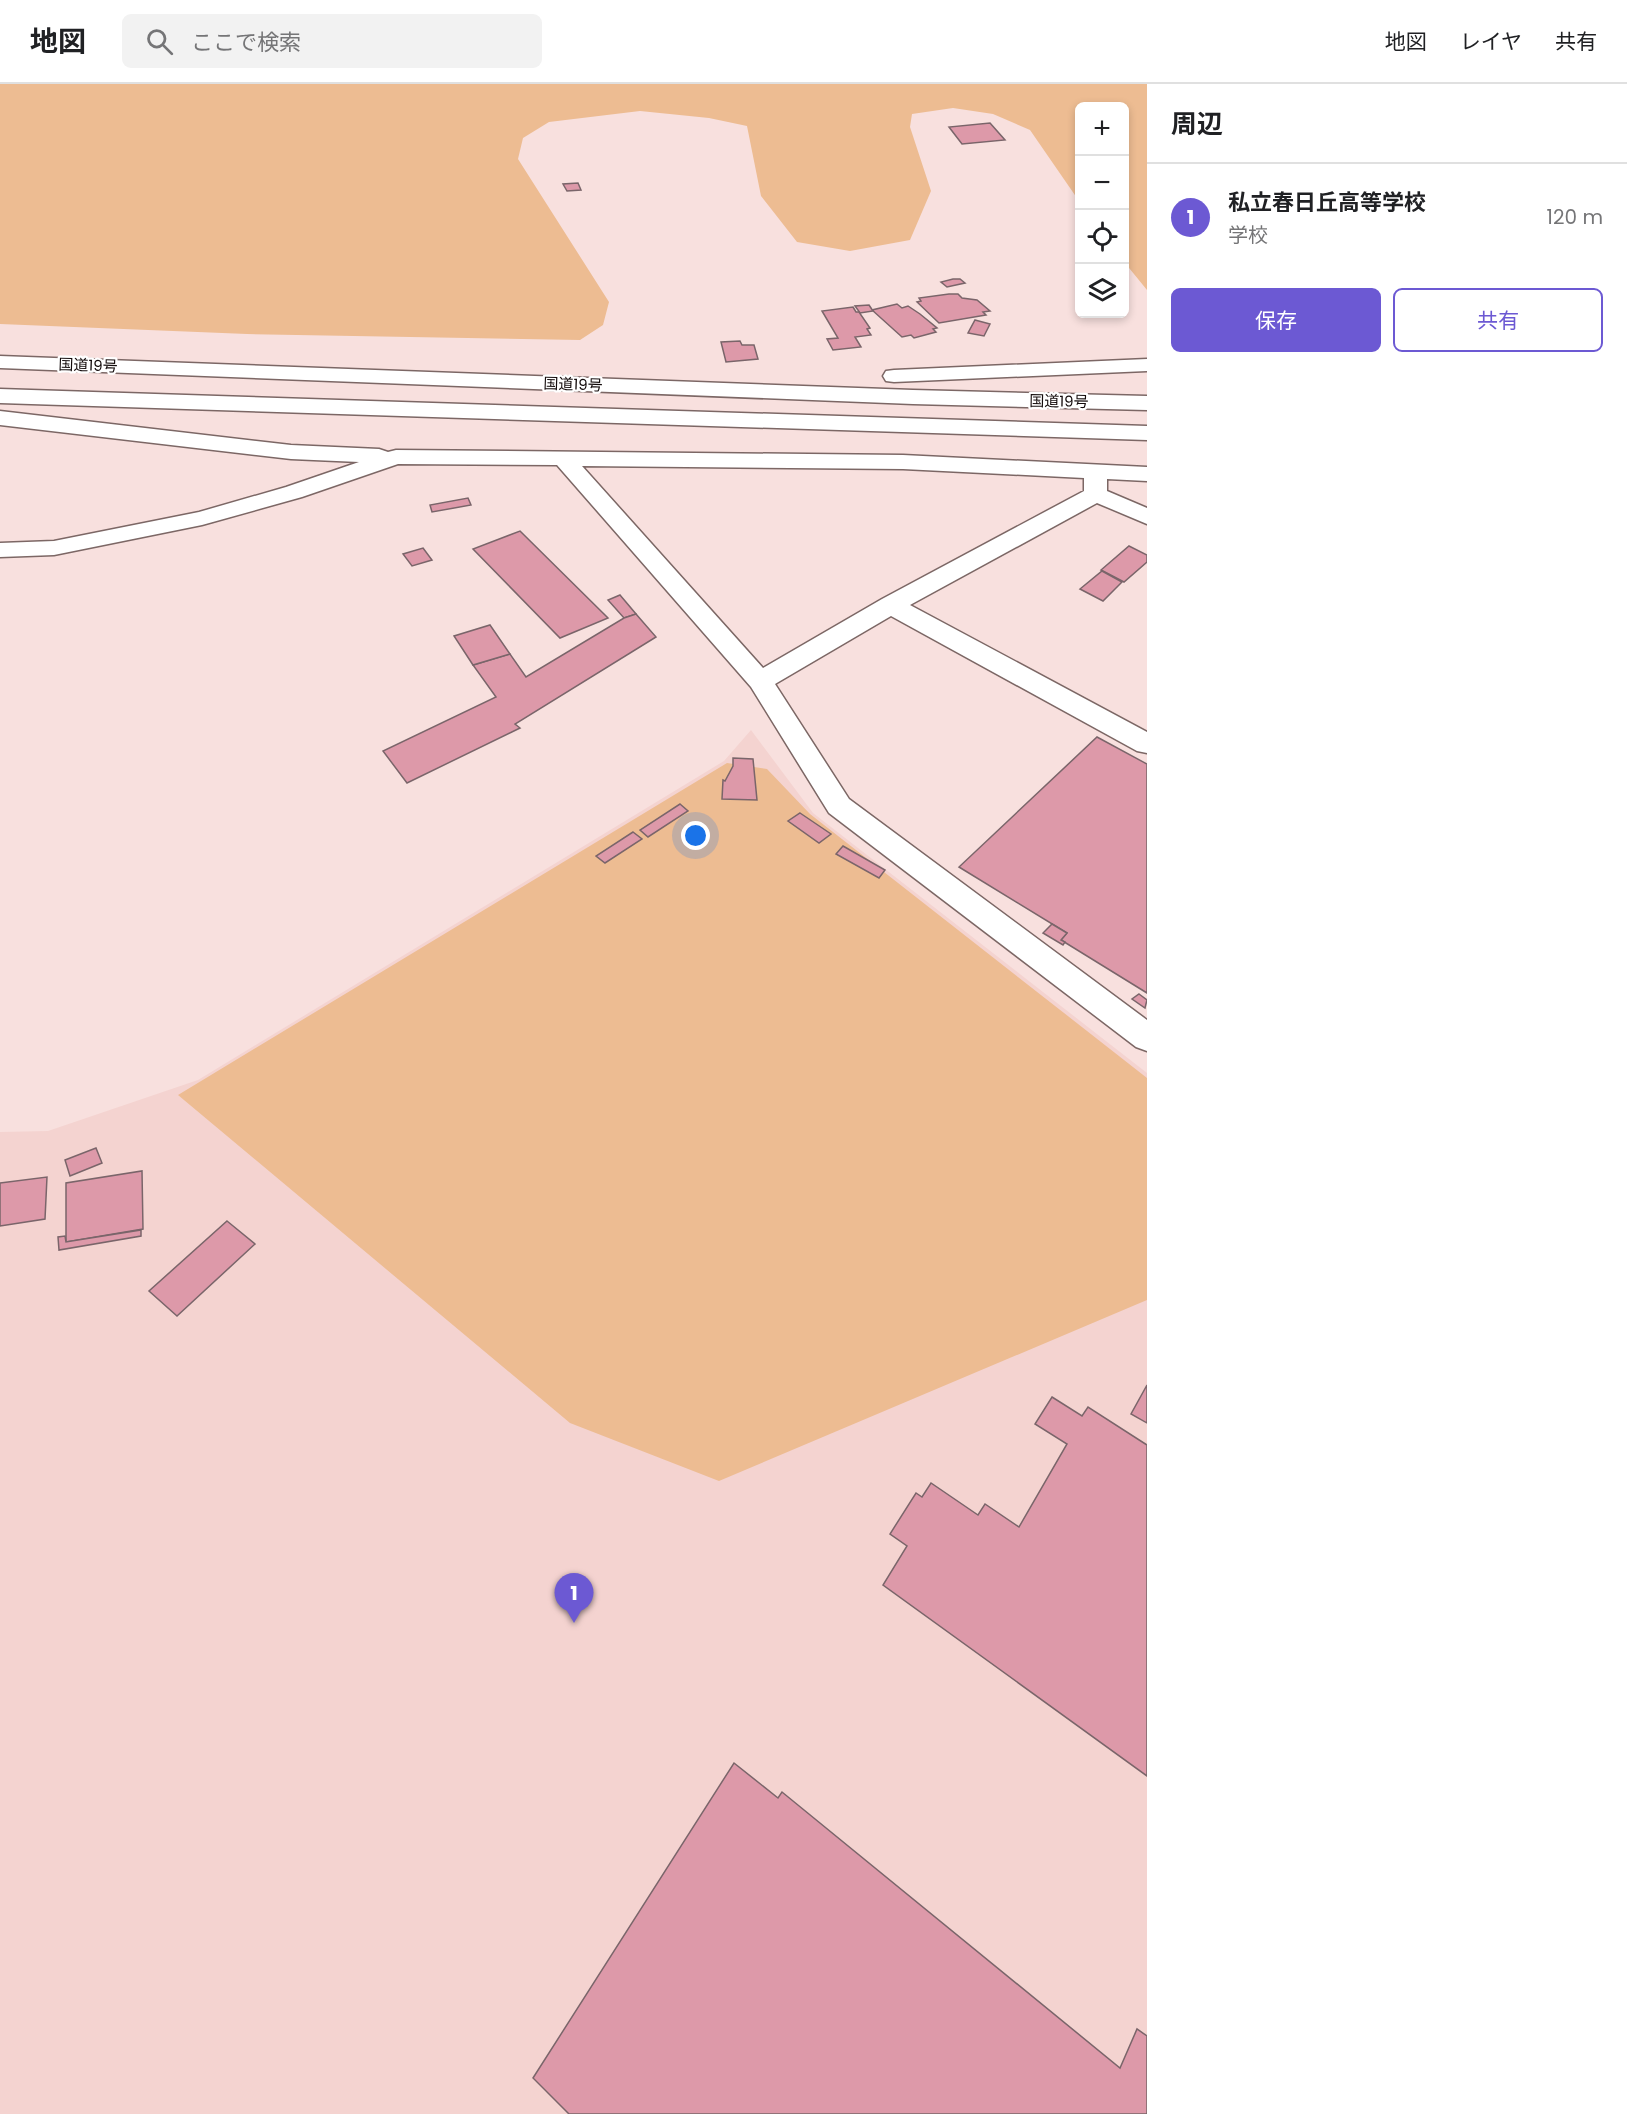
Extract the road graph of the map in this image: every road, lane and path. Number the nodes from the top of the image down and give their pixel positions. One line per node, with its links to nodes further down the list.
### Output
1 (0, 362): 3 (main road, 国道19号)
2 (1147, 365): 3 (main road)
3 (722, 389): 5 (main road, 国道19号)
4 (0, 396): 7 (main road, 国道19号)
5 (1147, 403)
6 (0, 418): 8 (main road)
7 (1147, 433)
8 (396, 457): 9 (main road); 13 (main road)
9 (564, 459): 11 (main road); 15 (main road)
10 (1147, 474): 11 (main road)
11 (1095, 482): 12 (main road); 14 (main road)
12 (1143, 511)
13 (0, 550)
14 (891, 605): 15 (main road); 16 (main road)
15 (760, 681): 17 (main road)
16 (1147, 744)
17 (1147, 1038)

